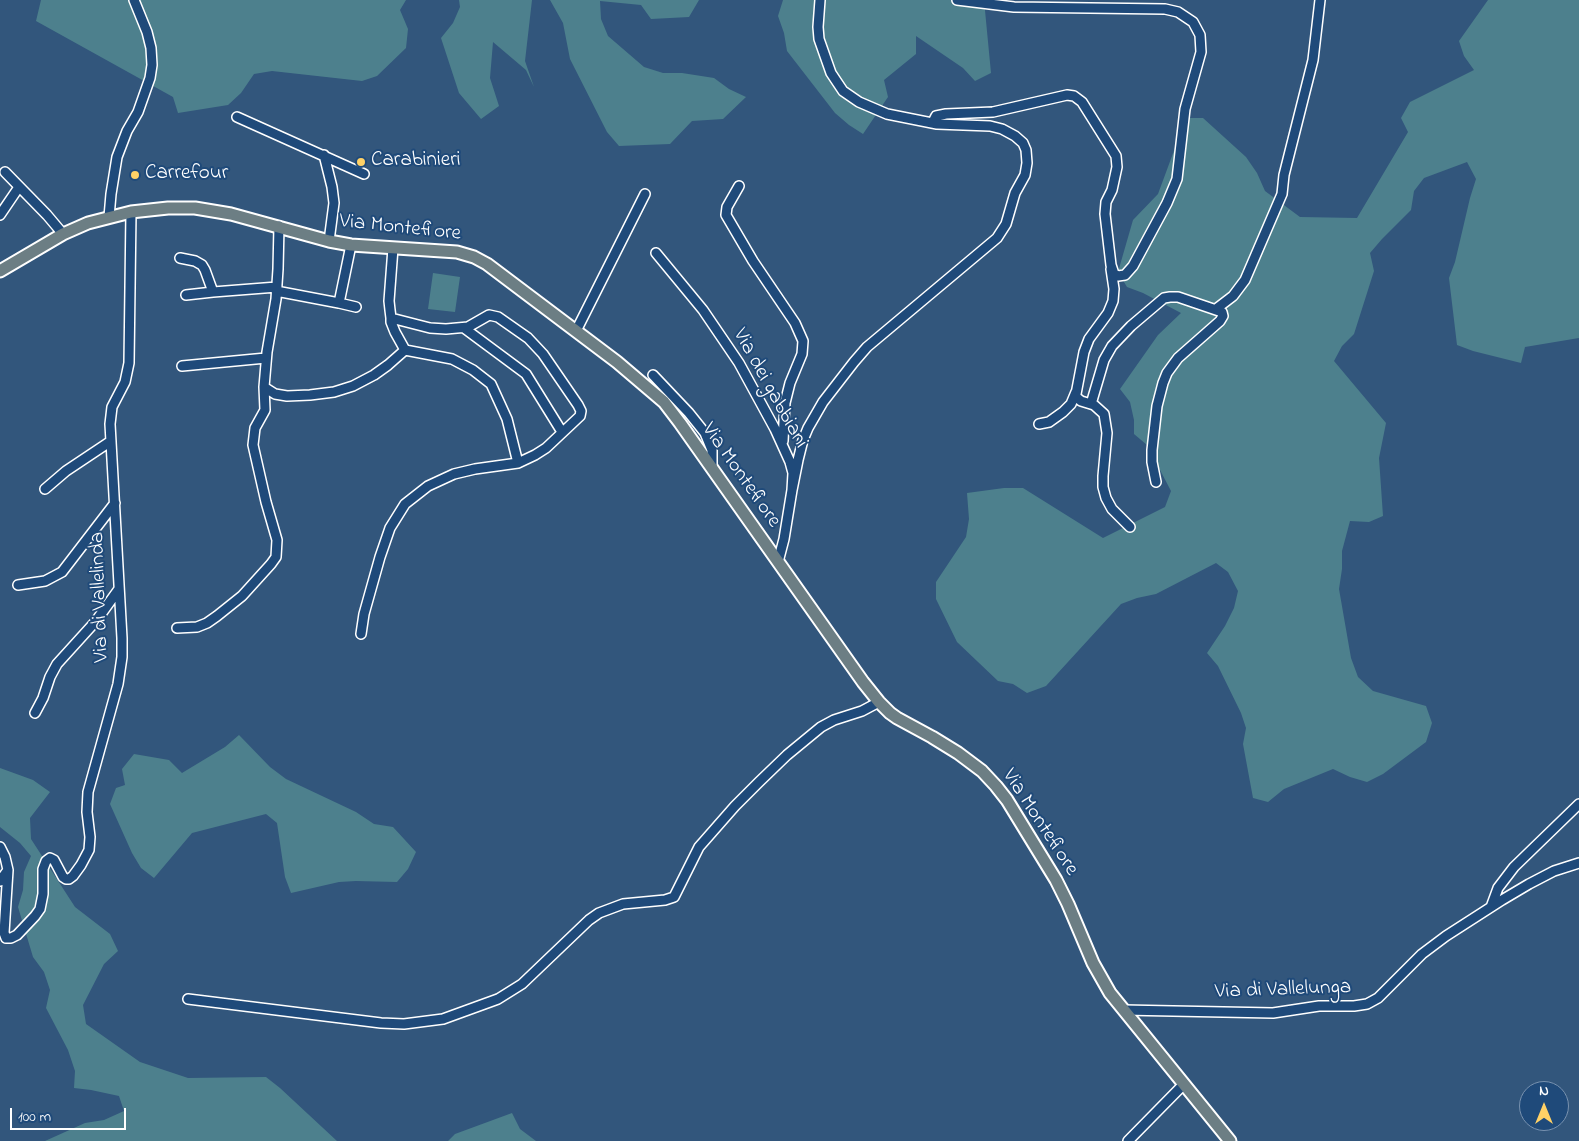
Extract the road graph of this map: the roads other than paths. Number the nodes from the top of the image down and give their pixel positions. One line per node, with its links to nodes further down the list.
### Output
1 (134, 0): 15 (street)
2 (820, 0): 6 (street)
3 (957, 0): 23 (street)
4 (1320, 0): 30 (street)
5 (237, 117): 7 (street)
6 (937, 124): 23 (street); 49 (street)
7 (324, 155): 9 (street); 18 (street)
8 (5, 172): 10 (street)
9 (364, 174)
10 (19, 186): 14 (street); 17 (street)
11 (738, 186): 44 (street)
12 (645, 194): 33 (street)
13 (131, 212): 15 (main road, Via Montefiore); 16 (main road, Via Montefiore); 43 (street, Via di Vallelinda)
14 (0, 215)
15 (109, 217): 17 (main road, Via Montefiore)
16 (279, 226): 18 (main road, Via Montefiore); 25 (street)
17 (63, 234): 24 (main road, Via Montefiore)
18 (329, 241): 19 (main road, Via Montefiore)
19 (350, 245): 20 (main road, Via Montefiore); 28 (street)
20 (393, 248): 31 (street); 33 (main road, Via Montefiore)
21 (656, 253): 44 (street, Via dei gabbiani)
22 (180, 258): 26 (street)
23 (1110, 261): 39 (street)
24 (0, 271)
25 (277, 289): 26 (street); 28 (street); 35 (street)
26 (212, 292): 27 (street)
27 (186, 295)
28 (339, 304): 29 (street)
29 (356, 307)
30 (1216, 309): 40 (street); 47 (street)
31 (391, 318): 32 (street); 34 (street)
32 (464, 328): 42 (street); 42 (street)
33 (576, 331): 46 (main road, Via Montefiore)
34 (406, 350): 38 (street); 45 (street)
35 (266, 358): 36 (street); 38 (street)
36 (182, 366)
37 (653, 375): 46 (street)
38 (264, 387): 55 (street)
39 (1076, 391): 40 (street); 41 (street)
40 (1091, 404): 51 (street)
41 (1038, 424)
42 (562, 432): 45 (street)
43 (111, 441): 48 (street); 50 (street, Via di Vallelinda)
44 (783, 446): 49 (street, Via dei gabbiani)
45 (518, 463): 56 (street)
46 (712, 469): 52 (main road, Via Montefiore)
47 (1156, 482)
48 (45, 489)
49 (792, 490): 52 (street, Via dei gabbiani)
50 (115, 503): 53 (street); 54 (street, Via di Vallelinda)
51 (1130, 526)
52 (778, 562): 57 (main road, Via Montefiore)
53 (18, 585)
54 (119, 589): 58 (street); 62 (street, Via di Vallelinda)
55 (177, 628)
56 (361, 634)
57 (879, 702): 65 (street); 66 (main road, Via Montefiore)
58 (35, 713)
59 (1579, 804): 64 (street)
60 (0, 847): 62 (street)
61 (1579, 863): 64 (street, Via di Vallelunga)
62 (8, 870): 63 (street)
63 (0, 881)
64 (1491, 907): 66 (street, Via di Vallelunga)
65 (188, 1000)
66 (1123, 1010): 67 (main road, Via Montefiore)
67 (1184, 1084): 68 (street); 69 (main road, Via Montefiore)
68 (1128, 1141)
69 (1230, 1141)

